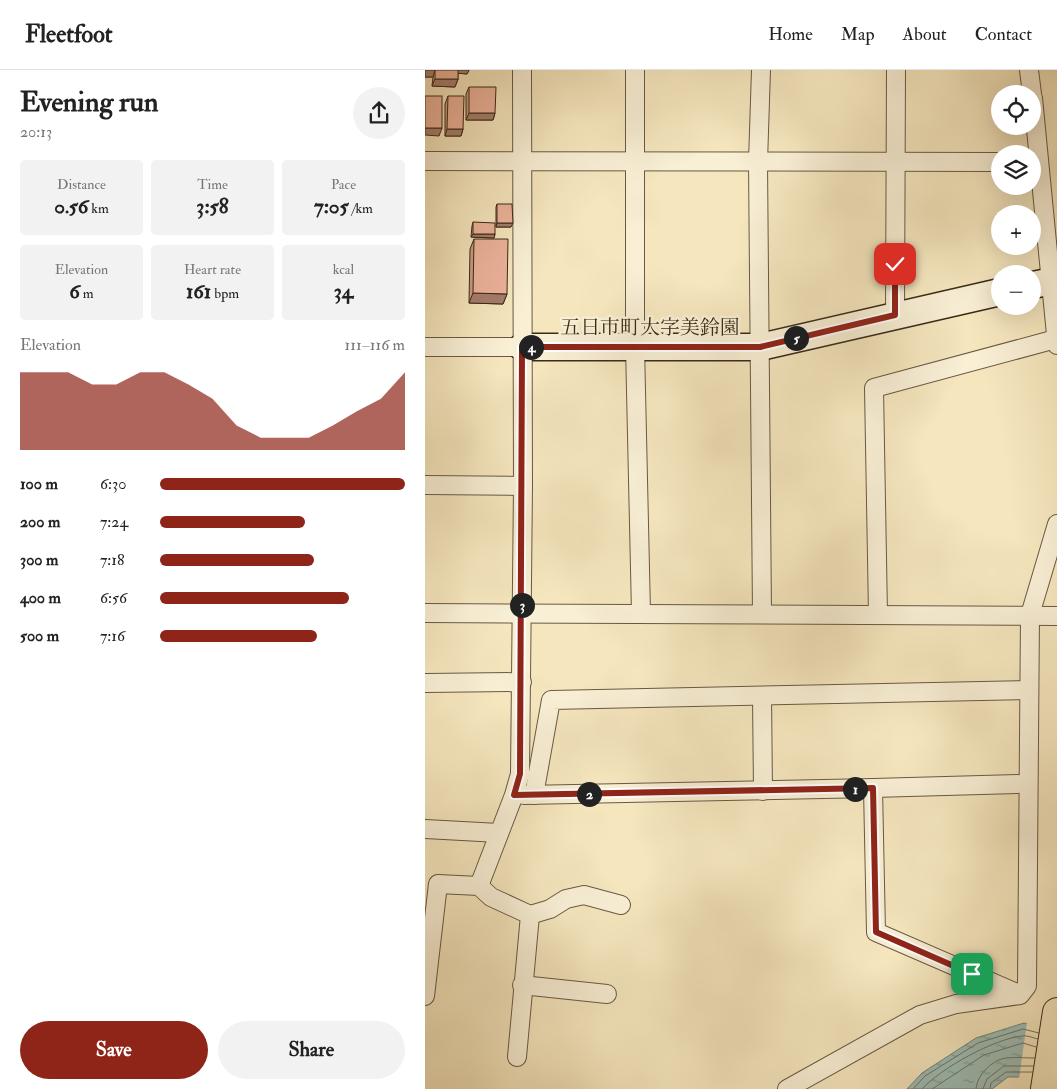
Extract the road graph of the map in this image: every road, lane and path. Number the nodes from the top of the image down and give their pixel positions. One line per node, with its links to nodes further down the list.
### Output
1 (522, 70): 8 (street)
2 (635, 70): 9 (street)
3 (761, 70): 10 (street)
4 (896, 70): 11 (street)
5 (1029, 70): 6 (street)
6 (1031, 85)
7 (425, 161): 8 (street)
8 (523, 161): 9 (street); 20 (street)
9 (635, 162): 10 (street); 18 (street)
10 (758, 162): 11 (street); 21 (street)
11 (895, 162): 12 (street); 16 (street)
12 (991, 162)
13 (1039, 195): 14 (street)
14 (1047, 282): 17 (street)
15 (991, 294): 16 (street)
16 (895, 315): 21 (street)
17 (1057, 342): 29 (street)
18 (635, 346): 20 (street); 21 (street); 27 (street)
19 (425, 347): 20 (street)
20 (522, 347): 23 (street)
21 (760, 347): 28 (street)
22 (425, 485): 23 (street)
23 (523, 486): 26 (street)
24 (1057, 524): 30 (street)
25 (425, 613): 26 (street)
26 (522, 613): 27 (street); 32 (street)
27 (641, 613): 28 (street)
28 (762, 614): 29 (street)
29 (878, 615): 30 (street)
30 (1030, 616): 31 (street); 34 (street)
31 (1057, 616)
32 (522, 682): 33 (street); 39 (street)
33 (425, 683)
34 (1029, 690): 35 (street); 48 (street)
35 (762, 696): 38 (street); 40 (street)
36 (1018, 784): 37 (street)
37 (873, 788): 38 (street); 48 (street)
38 (763, 791): 40 (street)
39 (514, 795): 40 (street); 42 (street)
40 (534, 795)
41 (425, 829): 42 (street)
42 (499, 833): 43 (street)
43 (479, 886): 45 (street); 49 (street)
44 (621, 905): 45 (street)
45 (530, 915): 46 (street)
46 (523, 985): 47 (street); 51 (street)
47 (607, 994)
48 (1019, 995): 52 (street)
49 (425, 996)
50 (1057, 1012): 53 (highway)
51 (517, 1057)
52 (787, 1089)
53 (1045, 1089)

